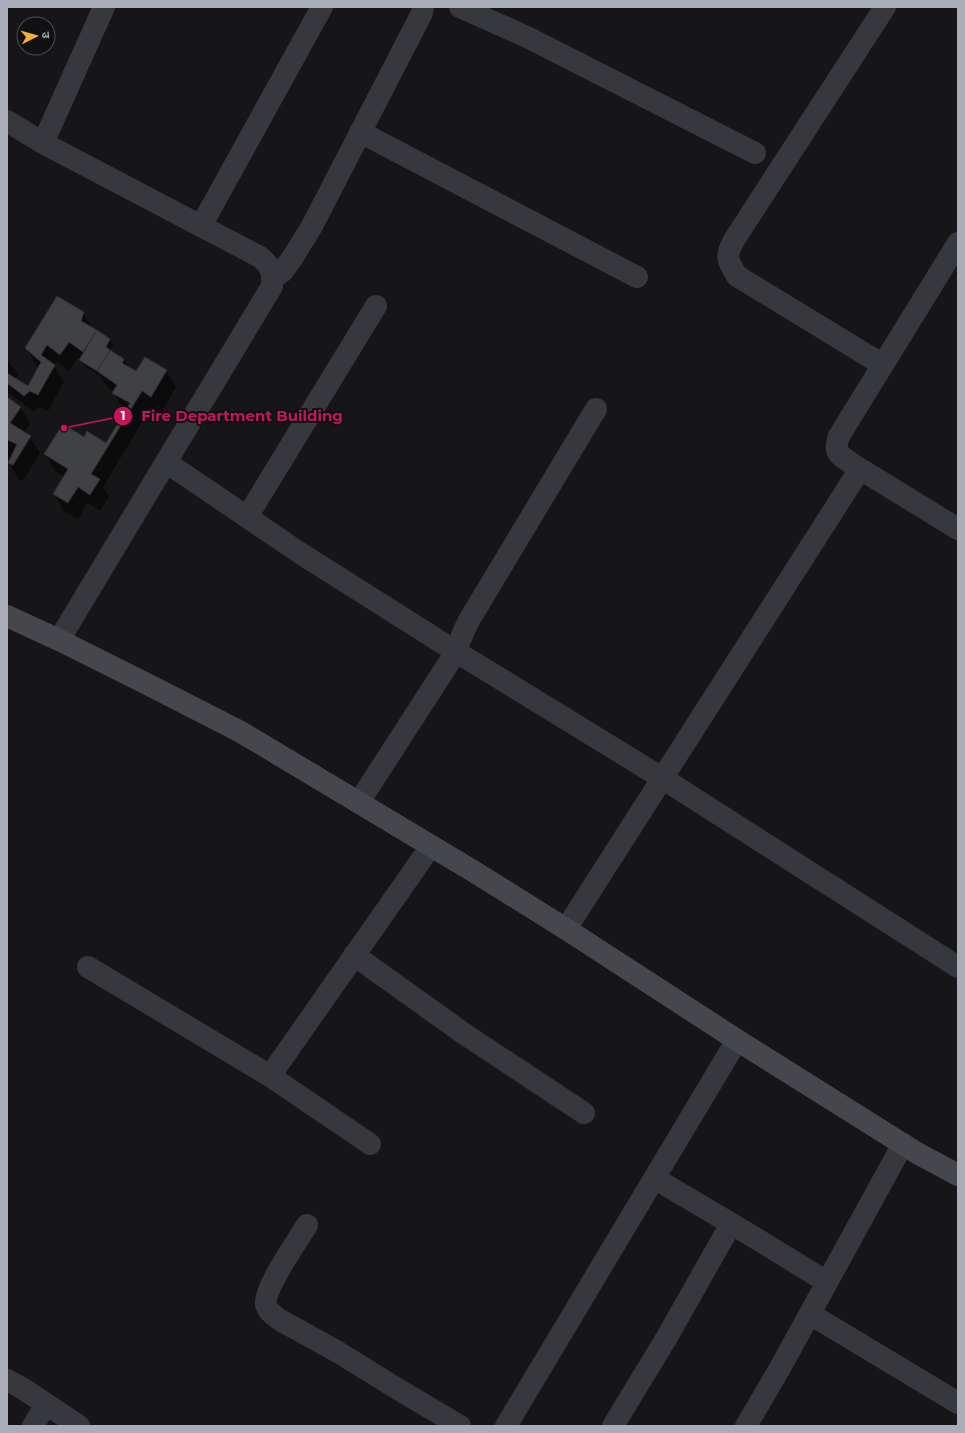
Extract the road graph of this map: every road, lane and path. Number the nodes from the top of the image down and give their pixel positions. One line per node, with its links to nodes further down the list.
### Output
1 (104, 7): 8 (street)
2 (322, 7): 10 (street)
3 (423, 7): 7 (street)
4 (460, 7): 9 (street)
5 (885, 7): 15 (street)
6 (7, 121): 8 (street)
7 (360, 132): 12 (street); 13 (street)
8 (43, 143): 10 (street)
9 (755, 152)
10 (201, 226): 13 (street)
11 (958, 243): 15 (street)
12 (637, 277)
13 (272, 279): 17 (street)
14 (376, 306): 19 (street)
15 (883, 365): 18 (street)
16 (596, 409): 23 (street)
17 (166, 462): 19 (street); 22 (street)
18 (860, 469): 20 (street); 24 (street)
19 (247, 517): 23 (street)
20 (958, 529)
21 (7, 616): 22 (main road)
22 (59, 640): 25 (main road)
23 (455, 651): 24 (street); 25 (street)
24 (662, 778): 27 (street); 30 (street)
25 (359, 802): 26 (main road)
26 (431, 846): 27 (main road); 28 (street)
27 (566, 929): 31 (main road)
28 (354, 955): 32 (street); 33 (street)
29 (88, 967): 32 (street)
30 (958, 967)
31 (737, 1040): 35 (main road); 37 (street)
32 (270, 1076): 34 (street)
33 (584, 1113)
34 (370, 1144)
35 (903, 1144): 36 (main road); 40 (street)
36 (958, 1175)
37 (654, 1178): 38 (street); 48 (street)
38 (731, 1224): 40 (street); 49 (street)
39 (307, 1225): 47 (street)
40 (827, 1282): 41 (street)
41 (810, 1314): 43 (street); 50 (street)
42 (7, 1380): 44 (street)
43 (958, 1403)
44 (46, 1404): 45 (street); 46 (street)
45 (33, 1426)
46 (79, 1426)
47 (460, 1426)
48 (506, 1426)
49 (613, 1426)
50 (746, 1426)

